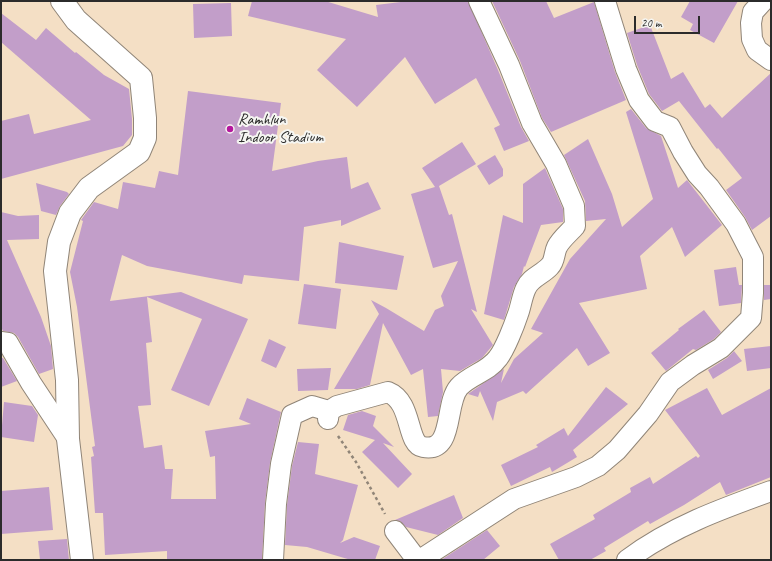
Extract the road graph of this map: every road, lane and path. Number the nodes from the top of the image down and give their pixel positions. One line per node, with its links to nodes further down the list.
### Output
1 (62, 1): 8 (main road)
2 (479, 1): 7 (street)
3 (605, 1): 13 (street)
4 (763, 1): 5 (street)
5 (771, 60)
6 (1, 342): 8 (street)
7 (328, 415): 10 (path); 12 (street)
8 (68, 438): 11 (main road)
9 (771, 491): 14 (street)
10 (396, 531): 13 (street)
11 (82, 560)
12 (273, 560)
13 (418, 560)
14 (627, 560)

